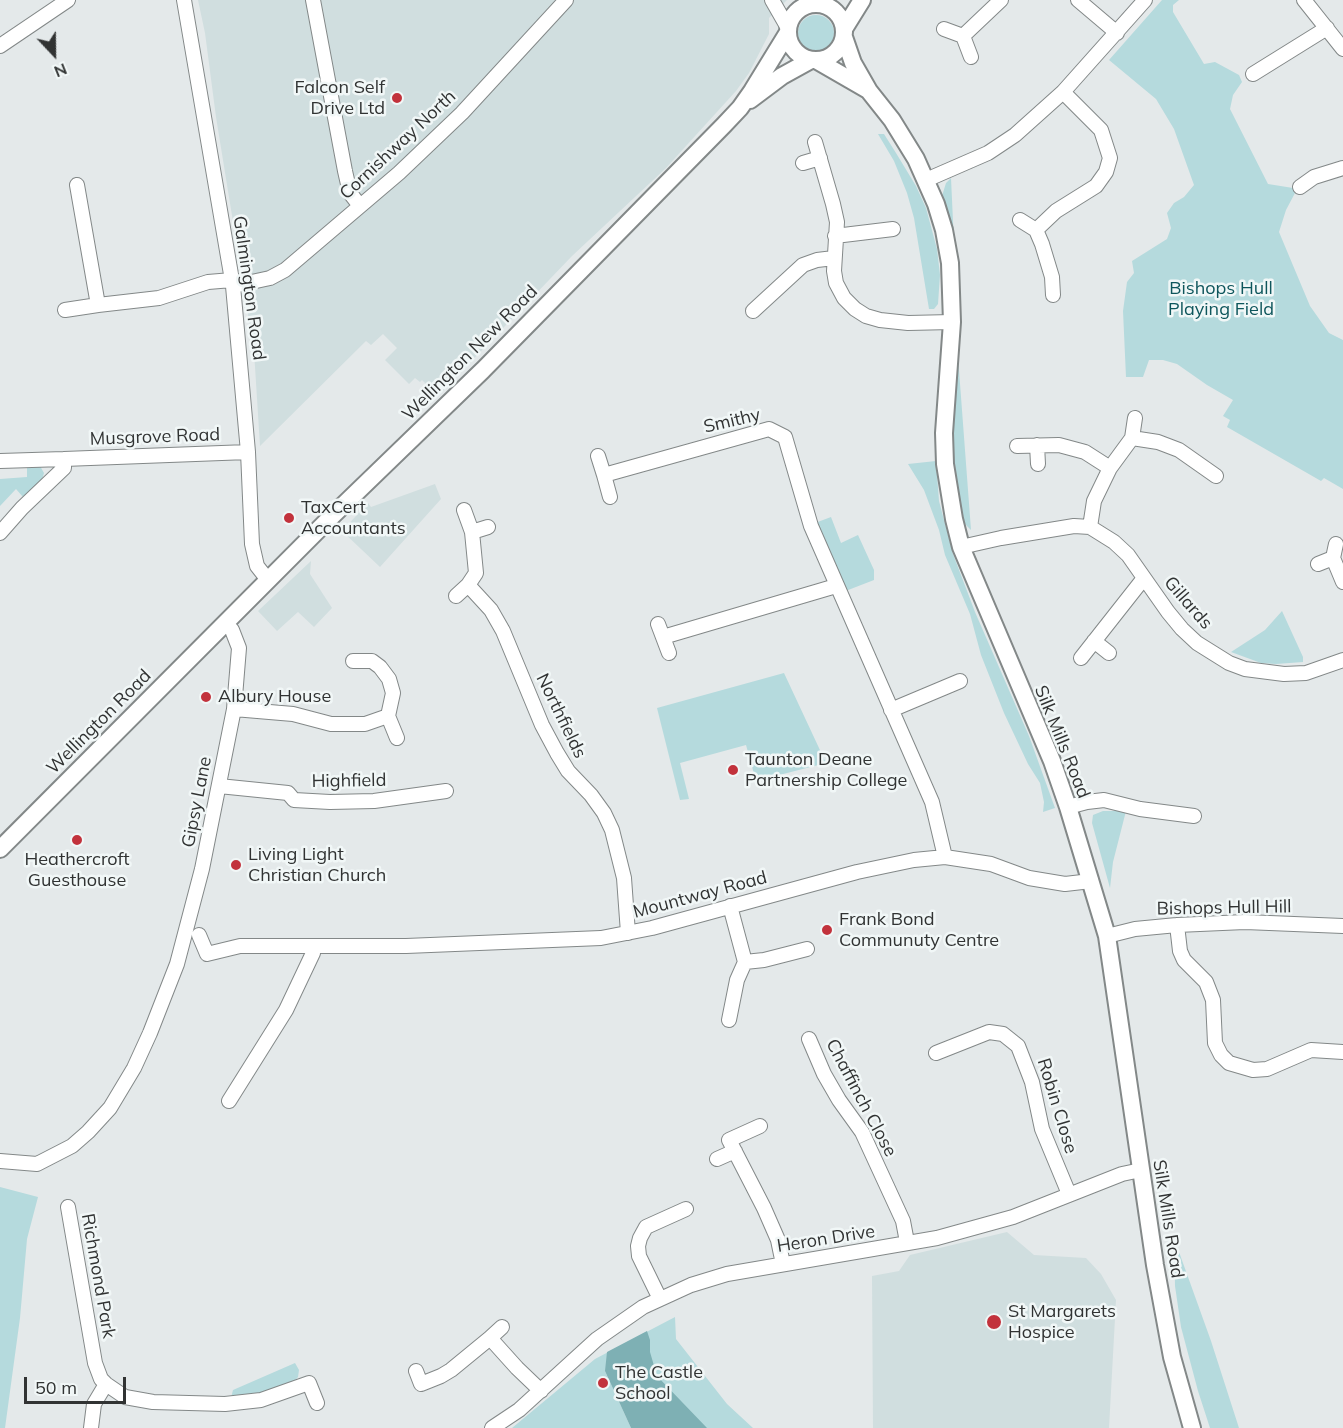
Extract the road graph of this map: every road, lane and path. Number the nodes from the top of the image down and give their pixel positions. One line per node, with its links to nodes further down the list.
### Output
1 (68, 0): 18 (street)
2 (183, 0): 39 (street, Galmington Road)
3 (313, 0): 33 (street)
4 (566, 0): 33 (street, Cornishway North)
5 (772, 0): 14 (street)
6 (862, 0): 15 (main road)
7 (1001, 0): 17 (street)
8 (1078, 0): 16 (street)
9 (1145, 0): 16 (street)
10 (1304, 0): 12 (street)
11 (819, 2): 14 (main road); 15 (main road)
12 (1326, 28): 19 (street); 22 (street)
13 (944, 29): 17 (street)
14 (788, 31): 21 (main road); 25 (main road, Wellington New Road)
15 (844, 33): 21 (main road); 23 (main road, Silk Mills Road)
16 (1117, 33): 24 (street)
17 (963, 36): 20 (street)
18 (0, 46)
19 (1343, 49)
20 (971, 57)
21 (813, 60): 23 (main road, Silk Mills Road); 25 (main road, Wellington New Road)
22 (1259, 66)
23 (869, 91): 30 (main road, Silk Mills Road)
24 (1063, 92): 30 (street); 36 (street)
25 (740, 108): 70 (main road, Wellington New Road)
26 (815, 142): 27 (street)
27 (820, 158): 28 (street); 37 (street)
28 (803, 163)
29 (1343, 168): 32 (street)
30 (926, 180): 44 (main road, Silk Mills Road)
31 (76, 185): 41 (street)
32 (1300, 187)
33 (360, 206): 39 (street, Cornishway North)
34 (1020, 220): 36 (street)
35 (893, 229): 37 (street)
36 (1035, 230): 40 (street)
37 (836, 236): 38 (street)
38 (834, 258): 43 (street); 44 (street)
39 (232, 283): 41 (street, Cornishway North); 49 (street, Galmington Road)
40 (1053, 295)
41 (98, 304): 42 (street, Cornishway North)
42 (65, 310)
43 (753, 310)
44 (952, 322): 66 (main road, Silk Mills Road)
45 (1135, 418): 46 (street)
46 (1132, 438): 54 (street); 55 (street)
47 (1037, 445): 48 (street); 53 (street); 55 (street)
48 (1017, 446)
49 (248, 452): 51 (street, Musgrove Road); 70 (street, Galmington Road)
50 (598, 456): 56 (street)
51 (64, 459): 52 (street, Musgrove Road); 64 (street)
52 (0, 461)
53 (1038, 464)
54 (1202, 465): 57 (street); 58 (street)
55 (1110, 468): 62 (street)
56 (604, 475): 59 (street); 73 (street, Smithy)
57 (1216, 476)
58 (1193, 477)
59 (610, 497)
60 (464, 510): 63 (street)
61 (488, 527): 63 (street)
62 (1090, 527): 66 (street); 69 (street, Gillards)
63 (472, 532): 72 (street)
64 (0, 533)
65 (1336, 544): 67 (street)
66 (961, 547): 89 (main road, Silk Mills Road)
67 (1333, 558): 68 (street); 71 (street)
68 (1318, 564)
69 (1144, 578): 76 (street, Gillards); 80 (street, Gillards)
70 (268, 580): 75 (main road, Wellington New Road)
71 (1343, 582)
72 (468, 585): 74 (street); 97 (street, Northfields)
73 (836, 586): 77 (street); 84 (street, Smithy)
74 (456, 596)
75 (225, 623): 83 (street, Gipsy Lane); 91 (main road, Wellington Road)
76 (1094, 641): 78 (street); 79 (street, Gillards)
77 (669, 653)
78 (1109, 653)
79 (1081, 658)
80 (1343, 660)
81 (352, 661): 85 (street)
82 (960, 681): 84 (street)
83 (234, 709): 85 (street); 87 (street, Gipsy Lane)
84 (891, 710): 92 (street, Smithy)
85 (388, 716): 86 (street)
86 (398, 738)
87 (219, 786): 88 (street, Highfield); 111 (street, Gipsy Lane)
88 (446, 791)
89 (1068, 807): 90 (street); 93 (main road, Silk Mills Road)
90 (1194, 816)
91 (0, 849)
92 (945, 857): 93 (street, Mountway Road); 94 (street, Mountway Road)
93 (1090, 881): 99 (main road, Silk Mills Road)
94 (730, 906): 97 (street, Mountway Road); 102 (street)
95 (1177, 925): 96 (street, Bishops Hull Hill); 99 (street, Bishops Hull Hill); 105 (street)
96 (1343, 926)
97 (628, 933): 100 (street, Mountway Road)
98 (199, 934): 100 (street, Mountway Road)
99 (1107, 936): 112 (main road, Silk Mills Road)
100 (312, 947): 107 (street)
101 (807, 949): 102 (street)
102 (745, 962): 103 (street)
103 (729, 1020)
104 (809, 1039): 116 (street, Chaffinch Close)
105 (1343, 1052)
106 (936, 1053): 113 (street, Robin Close)
107 (229, 1101)
108 (760, 1126): 109 (street)
109 (735, 1151): 110 (street); 117 (street)
110 (717, 1160)
111 (0, 1161)
112 (1141, 1170): 113 (street, Heron Drive); 127 (main road, Silk Mills Road)
113 (1069, 1194): 116 (street, Heron Drive)
114 (68, 1207): 122 (street, Richmond Park)
115 (686, 1209): 118 (street)
116 (907, 1242): 117 (street, Heron Drive)
117 (783, 1264): 118 (street, Heron Drive)
118 (660, 1299): 123 (street, Heron Drive)
119 (502, 1327): 120 (street)
120 (490, 1338): 121 (street); 123 (street)
121 (420, 1383)
122 (106, 1384): 124 (street); 125 (street)
123 (541, 1390): 126 (street, Heron Drive)
124 (317, 1402)
125 (91, 1428)
126 (492, 1428)
127 (1192, 1428)

